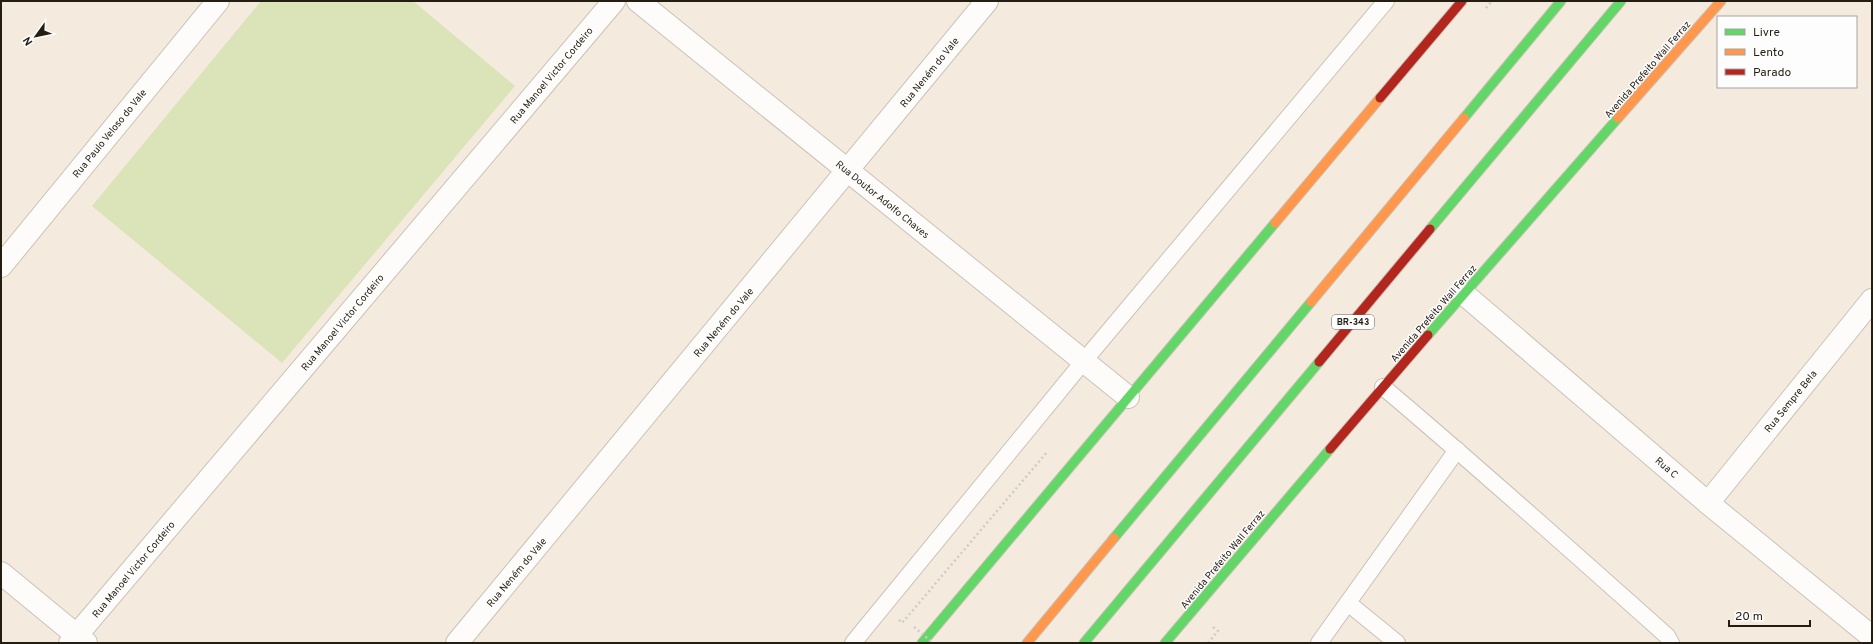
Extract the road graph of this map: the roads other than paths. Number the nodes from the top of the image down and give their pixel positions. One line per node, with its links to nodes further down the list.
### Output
1 (218, 1): 11 (street, Rua Paulo Veloso do Vale)
2 (614, 1): 22 (street, Rua Manoel Victor Cordeiro)
3 (638, 1): 10 (street, Rua Doutor Adolfo Chaves)
4 (987, 1): 10 (street, Rua Neném do Vale)
5 (1386, 1): 14 (lane)
6 (1462, 1): 16 (main road)
7 (1561, 1): 26 (main road)
8 (1621, 1): 27 (main road, BR-343)
9 (1721, 1): 12 (main road, Avenida Prefeito Wall Ferraz)
10 (848, 171): 14 (street, Rua Doutor Adolfo Chaves); 23 (street, Rua Neném do Vale)
11 (1, 266)
12 (1464, 294): 15 (main road, Avenida Prefeito Wall Ferraz); 18 (street, Rua C)
13 (1872, 300): 18 (street, Rua Sempre Bela)
14 (1083, 362): 16 (street, Rua Doutor Adolfo Chaves); 24 (lane)
15 (1383, 387): 17 (lane); 28 (main road, Avenida Prefeito Wall Ferraz)
16 (1128, 397): 25 (main road)
17 (1457, 450): 20 (lane); 31 (lane)
18 (1708, 503): 21 (street, Rua C)
19 (1, 573): 22 (street)
20 (1348, 603): 29 (lane); 30 (lane)
21 (1872, 637)
22 (77, 640)
23 (457, 643)
24 (853, 643)
25 (922, 643)
26 (1027, 643)
27 (1084, 643)
28 (1165, 643)
29 (1320, 643)
30 (1397, 643)
31 (1671, 643)

